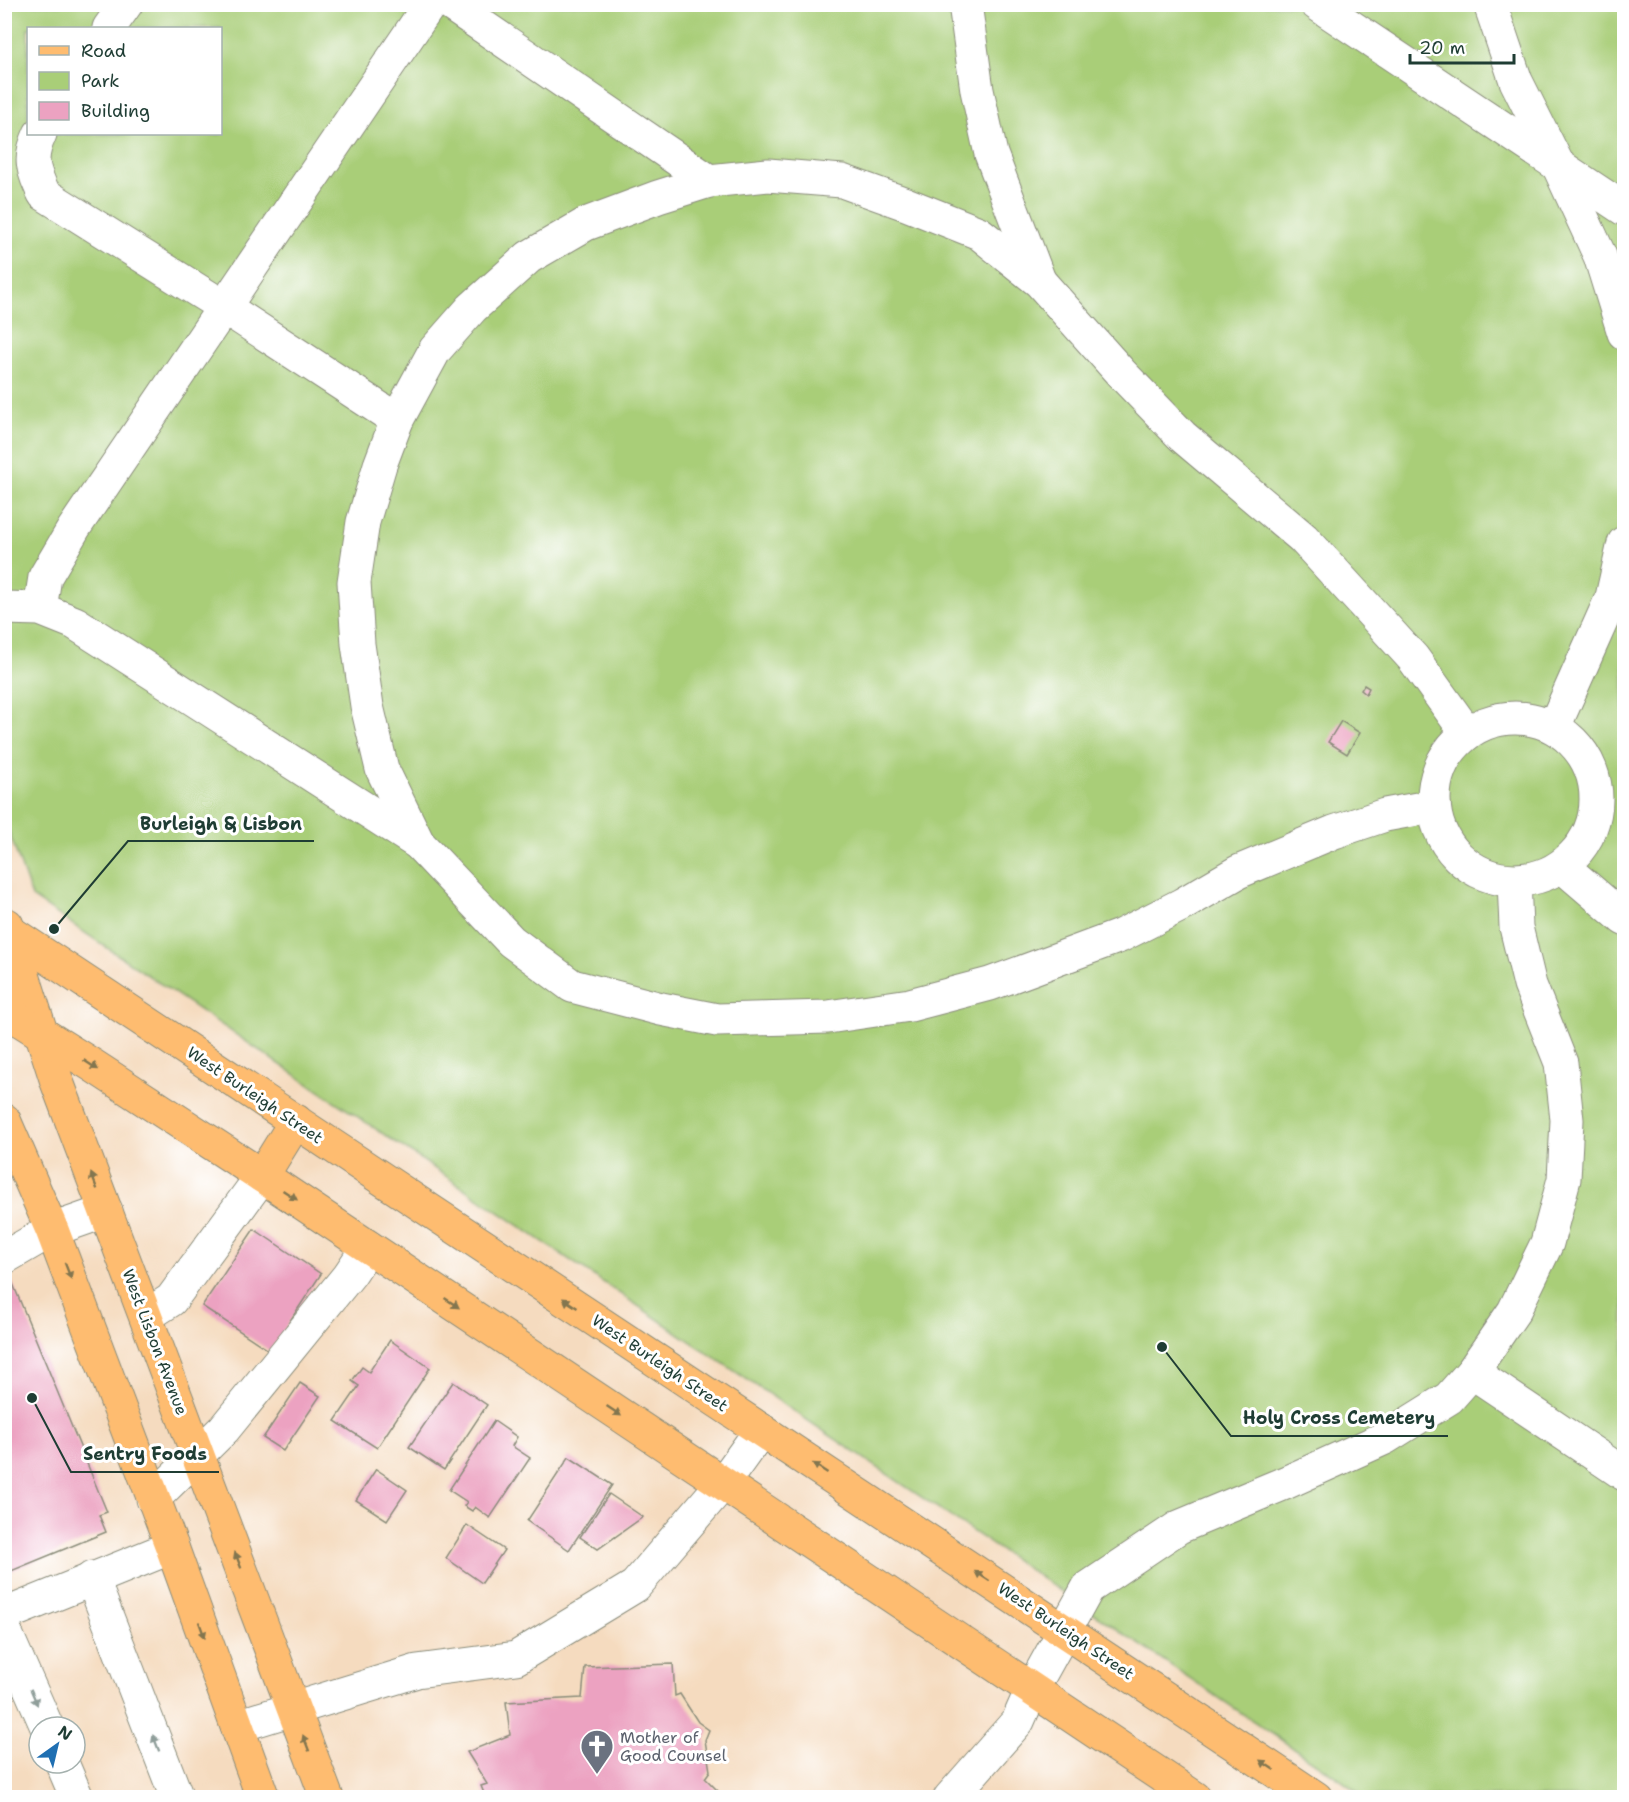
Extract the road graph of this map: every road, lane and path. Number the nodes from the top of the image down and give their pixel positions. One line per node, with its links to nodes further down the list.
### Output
1 (126, 4): 7 (lane)
2 (430, 4): 13 (lane)
3 (450, 4): 10 (lane)
4 (965, 4): 12 (lane)
5 (1317, 4): 9 (lane)
6 (1490, 4): 9 (lane)
7 (110, 27)
8 (40, 135): 13 (lane)
9 (1558, 165): 11 (lane); 14 (lane)
10 (709, 181): 12 (lane); 15 (lane)
11 (1624, 209)
12 (1040, 282): 20 (lane)
13 (224, 307): 15 (lane); 18 (lane)
14 (1624, 333)
15 (397, 420): 22 (lane)
16 (1624, 543): 19 (lane)
17 (4, 608): 18 (lane)
18 (40, 609): 22 (lane)
19 (1554, 727): 20 (lane); 23 (lane)
20 (1467, 733): 21 (lane)
21 (1434, 806): 22 (lane); 24 (lane)
22 (418, 843)
23 (1562, 866): 24 (lane); 25 (lane)
24 (1514, 881): 37 (lane)
25 (1624, 919)
26 (6, 926): 28 (main road, West Lisbon Avenue); 30 (main road, West Burleigh Street)
27 (4, 1010): 28 (main road)
28 (42, 1033): 31 (main road, one-way to 31); 32 (main road, West Lisbon Avenue, one-way to 28)
29 (4, 1120): 33 (main road)
30 (296, 1122): 31 (main road); 38 (main road, West Burleigh Street, one-way to 30)
31 (262, 1176): 34 (main road, one-way to 34); 36 (lane)
32 (106, 1211): 33 (lane); 36 (main road, West Lisbon Avenue)
33 (52, 1230): 35 (lane); 42 (main road, one-way to 42)
34 (368, 1247): 39 (lane); 41 (main road, one-way to 41)
35 (4, 1258)
36 (146, 1316): 39 (main road, West Lisbon Avenue)
37 (1472, 1372): 40 (lane); 47 (lane)
38 (761, 1430): 41 (lane); 47 (main road, West Burleigh Street, one-way to 38)
39 (198, 1455): 42 (lane); 49 (main road, West Lisbon Avenue, one-way to 39)
40 (1624, 1474)
41 (723, 1483): 48 (main road); 49 (lane)
42 (153, 1499): 43 (main road)
43 (172, 1547): 44 (lane); 51 (main road, one-way to 51)
44 (92, 1578): 45 (lane); 54 (lane, one-way to 44)
45 (4, 1615)
46 (4, 1629): 50 (lane, one-way to 50)
47 (1065, 1631): 48 (lane); 59 (main road, West Burleigh Street, one-way to 47)
48 (1032, 1689): 57 (lane); 58 (main road)
49 (294, 1710): 51 (lane); 56 (main road, West Lisbon Avenue, one-way to 49)
50 (42, 1715)
51 (237, 1726): 55 (main road)
52 (67, 1775): 53 (lane)
53 (77, 1797)
54 (177, 1797)
55 (263, 1797)
56 (327, 1797)
57 (950, 1797)
58 (1195, 1797)
59 (1316, 1797)

